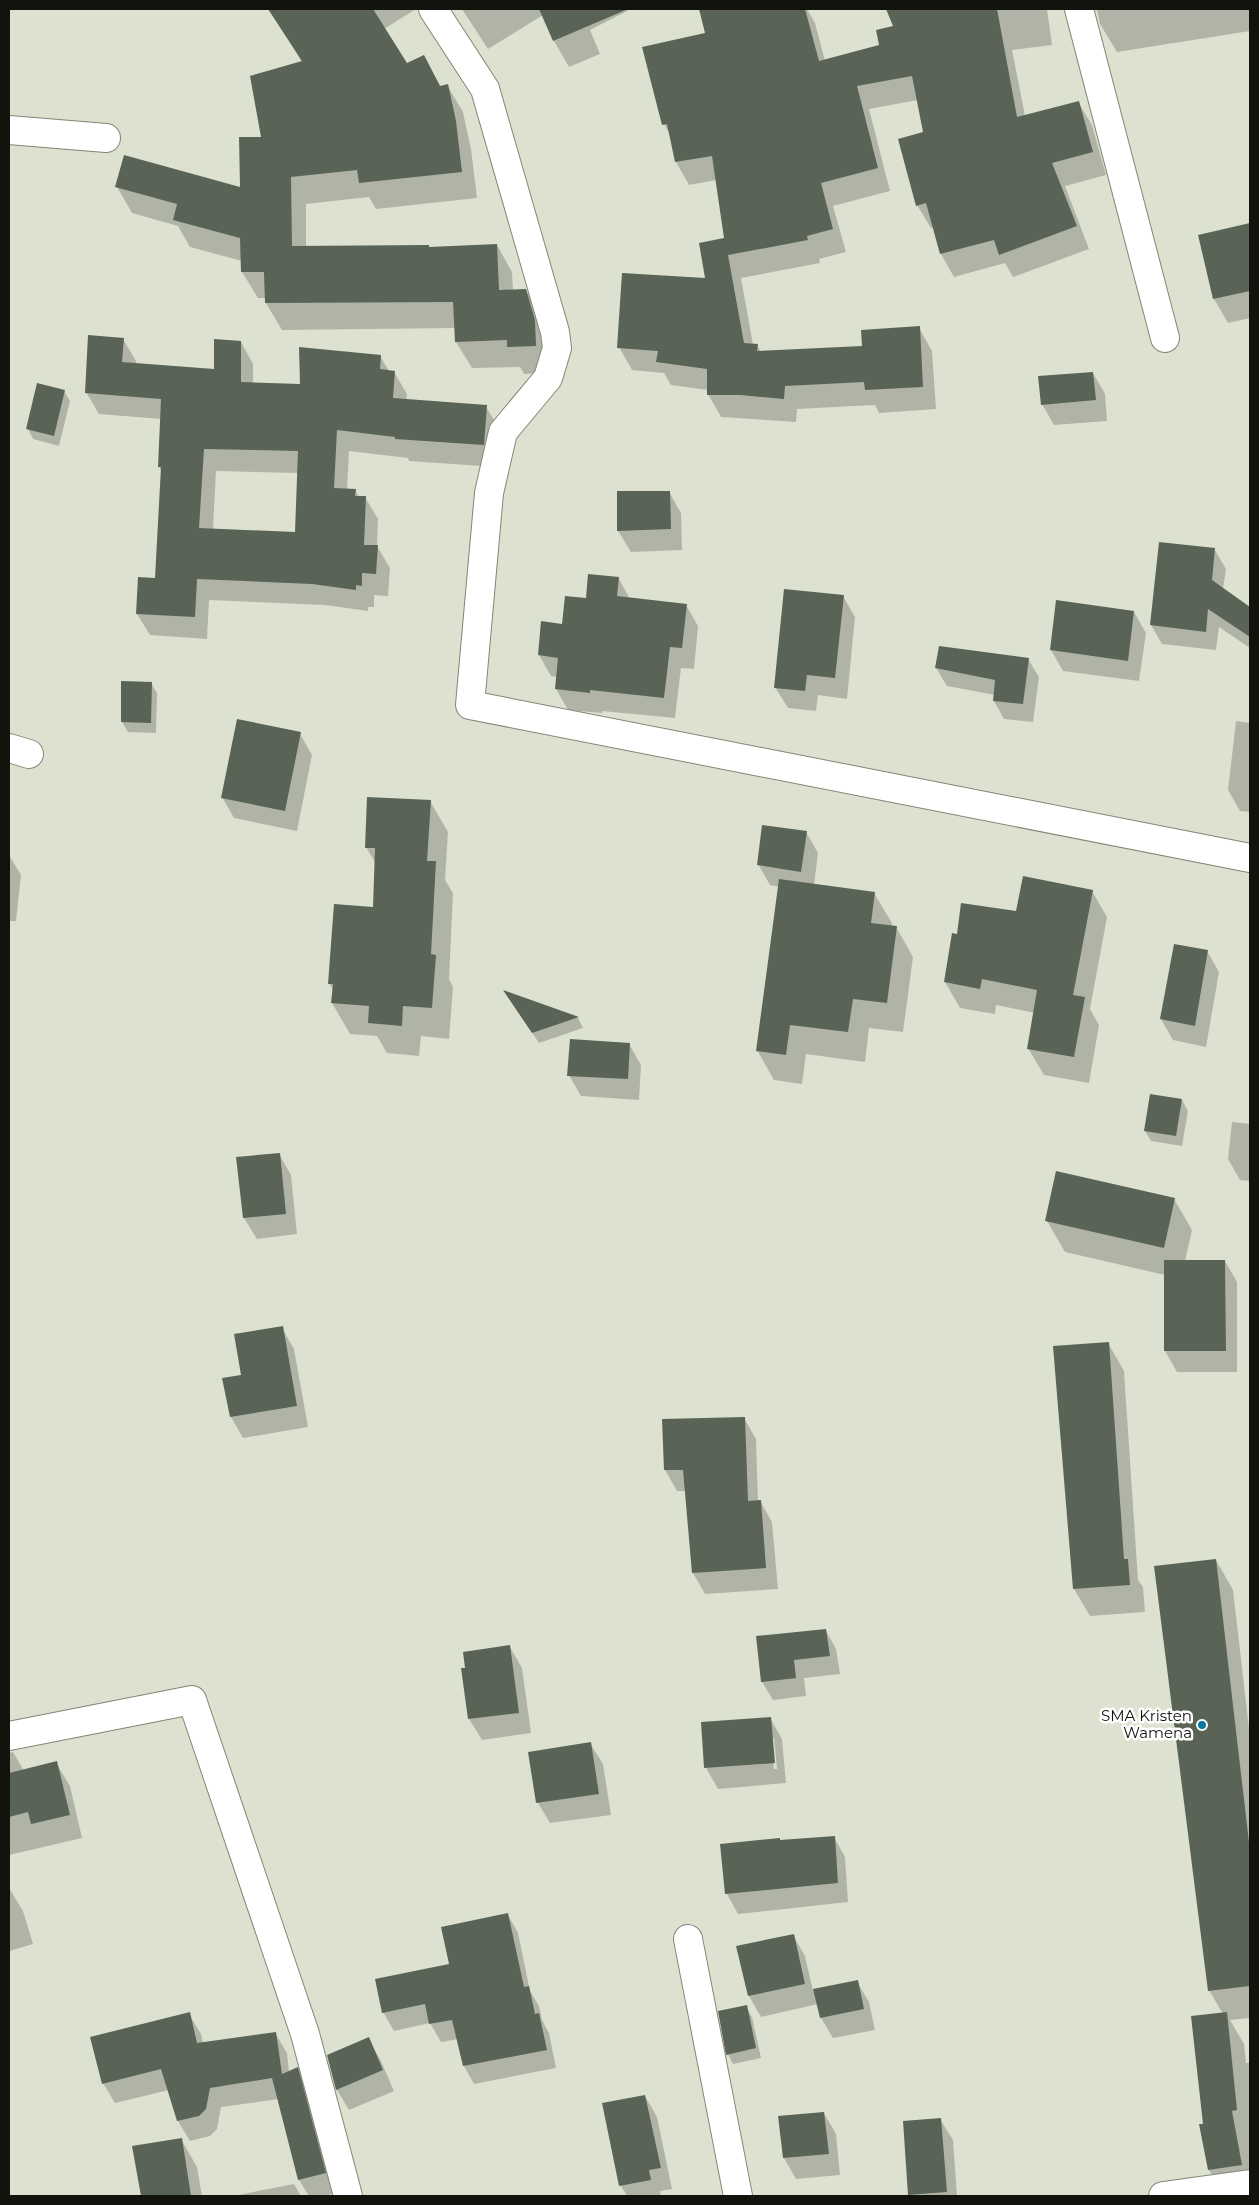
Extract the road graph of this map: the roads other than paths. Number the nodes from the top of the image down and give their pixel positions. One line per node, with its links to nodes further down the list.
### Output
1 (433, 9): 6 (street)
2 (1079, 9): 5 (street)
3 (9, 130): 4 (street)
4 (106, 138)
5 (1165, 338)
6 (1250, 858)
7 (9, 1736): 10 (street)
8 (688, 1939): 11 (street)
9 (1250, 2184): 12 (street)
10 (348, 2196)
11 (738, 2196)
12 (1163, 2196)

